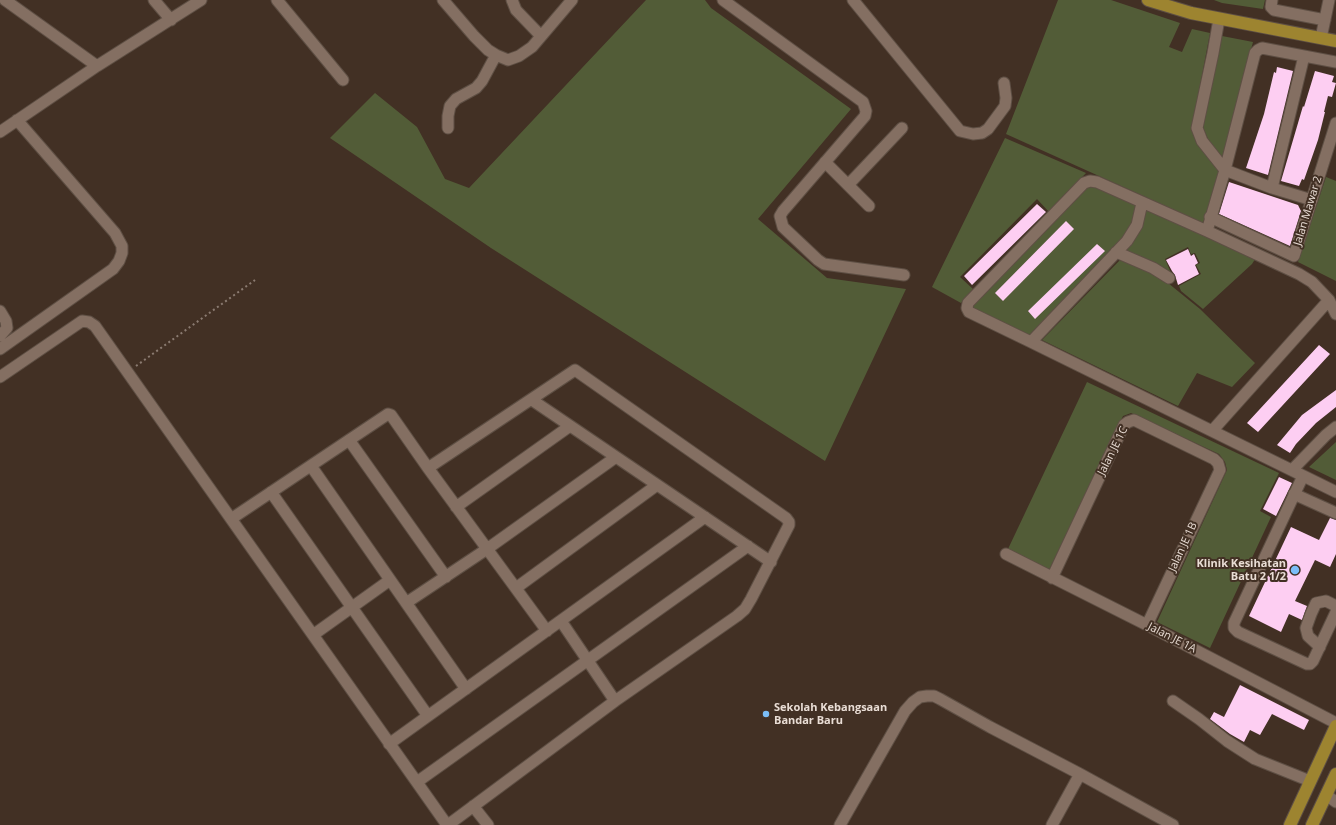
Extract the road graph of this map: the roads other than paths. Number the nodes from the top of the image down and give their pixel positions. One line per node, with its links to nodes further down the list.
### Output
1 (154, 0): 14 (street)
2 (201, 0): 14 (street)
3 (277, 0): 23 (street)
4 (443, 0): 19 (street)
5 (512, 0): 16 (street)
6 (572, 0): 16 (street)
7 (723, 0): 31 (street)
8 (853, 0): 24 (street)
9 (1148, 0): 13 (main road)
10 (1272, 0): 15 (street)
11 (1329, 0): 15 (street)
12 (4, 3): 22 (street)
13 (1219, 19): 17 (main road); 32 (street)
14 (171, 20): 22 (street)
15 (1325, 20): 17 (street)
16 (541, 36): 19 (street)
17 (1321, 38): 18 (main road)
18 (1336, 41)
19 (496, 55): 27 (street)
20 (1304, 56): 21 (street); 32 (street); 34 (street)
21 (1336, 62)
22 (96, 66): 25 (street)
23 (343, 80)
24 (1004, 83)
25 (17, 120): 29 (street); 48 (street)
26 (1336, 123): 30 (street, Jalan Mawar 2)
27 (448, 128)
28 (902, 128): 33 (street)
29 (0, 132)
30 (1334, 140): 35 (street, Jalan Mawar 2)
31 (825, 162): 33 (street); 41 (street)
32 (1225, 170): 34 (street); 38 (street)
33 (848, 185): 37 (street)
34 (1272, 188): 35 (street)
35 (1312, 200): 38 (street, Jalan Mawar 2)
36 (1142, 203): 39 (street); 40 (street); 47 (street)
37 (869, 206)
38 (1210, 217): 39 (street)
39 (1207, 231): 43 (street)
40 (1116, 252): 42 (street); 47 (street)
41 (904, 275)
42 (1169, 278)
43 (1329, 297): 45 (street); 53 (street)
44 (0, 311): 46 (street)
45 (1336, 314)
46 (0, 336)
47 (1031, 342): 53 (street)
48 (0, 348)
49 (0, 378): 68 (street)
50 (532, 400): 51 (street); 57 (street); 72 (street)
51 (570, 426): 55 (street); 65 (street)
52 (1336, 427): 59 (street)
53 (1212, 431): 59 (street)
54 (349, 440): 56 (street); 57 (street); 73 (street)
55 (616, 457): 61 (street); 70 (street)
56 (311, 466): 62 (street); 75 (street)
57 (428, 468): 65 (street)
58 (1220, 470): 74 (street, Jalan JE 1C); 82 (street, Jalan JE 1B)
59 (1292, 470): 60 (street)
60 (1303, 476): 63 (street); 64 (street)
61 (657, 485): 67 (street); 76 (street)
62 (271, 492): 68 (street); 79 (street)
63 (1336, 492)
64 (1294, 494): 66 (street); 85 (street)
65 (456, 507): 70 (street)
66 (1336, 513)
67 (705, 517): 69 (street); 81 (street)
68 (231, 519): 84 (street)
69 (748, 546): 72 (street); 86 (street)
70 (487, 549): 73 (street); 76 (street)
71 (1006, 554): 74 (street, Jalan JE 1A)
72 (771, 562): 88 (street)
73 (446, 577): 77 (street)
74 (1052, 578): 82 (street, Jalan JE 1A)
75 (390, 580): 77 (street); 79 (street)
76 (516, 588): 83 (street)
77 (406, 602): 87 (street)
78 (1336, 606): 85 (street)
79 (352, 607): 84 (street); 90 (street)
80 (1336, 612): 85 (street)
81 (561, 621): 83 (street); 86 (street)
82 (1147, 625): 91 (street, Jalan JE 1A)
83 (547, 631): 87 (street)
84 (313, 634): 93 (street)
85 (1320, 647)
86 (588, 660): 88 (street); 97 (street)
87 (466, 689): 90 (street)
88 (615, 701): 100 (street)
89 (1173, 701): 96 (street)
90 (428, 716): 93 (street)
91 (1336, 723)
92 (1336, 726): 96 (main road)
93 (389, 744): 97 (street)
94 (1080, 774): 103 (street); 104 (street); 105 (street)
95 (1336, 774): 98 (main road)
96 (1310, 781): 106 (main road)
97 (417, 782): 101 (street)
98 (1326, 795): 99 (street); 107 (main road)
99 (1336, 802)
100 (473, 806): 101 (street); 102 (street)
101 (448, 825)
102 (488, 825)
103 (840, 825)
104 (1052, 825)
105 (1173, 825)
106 (1290, 825)
107 (1312, 825)

